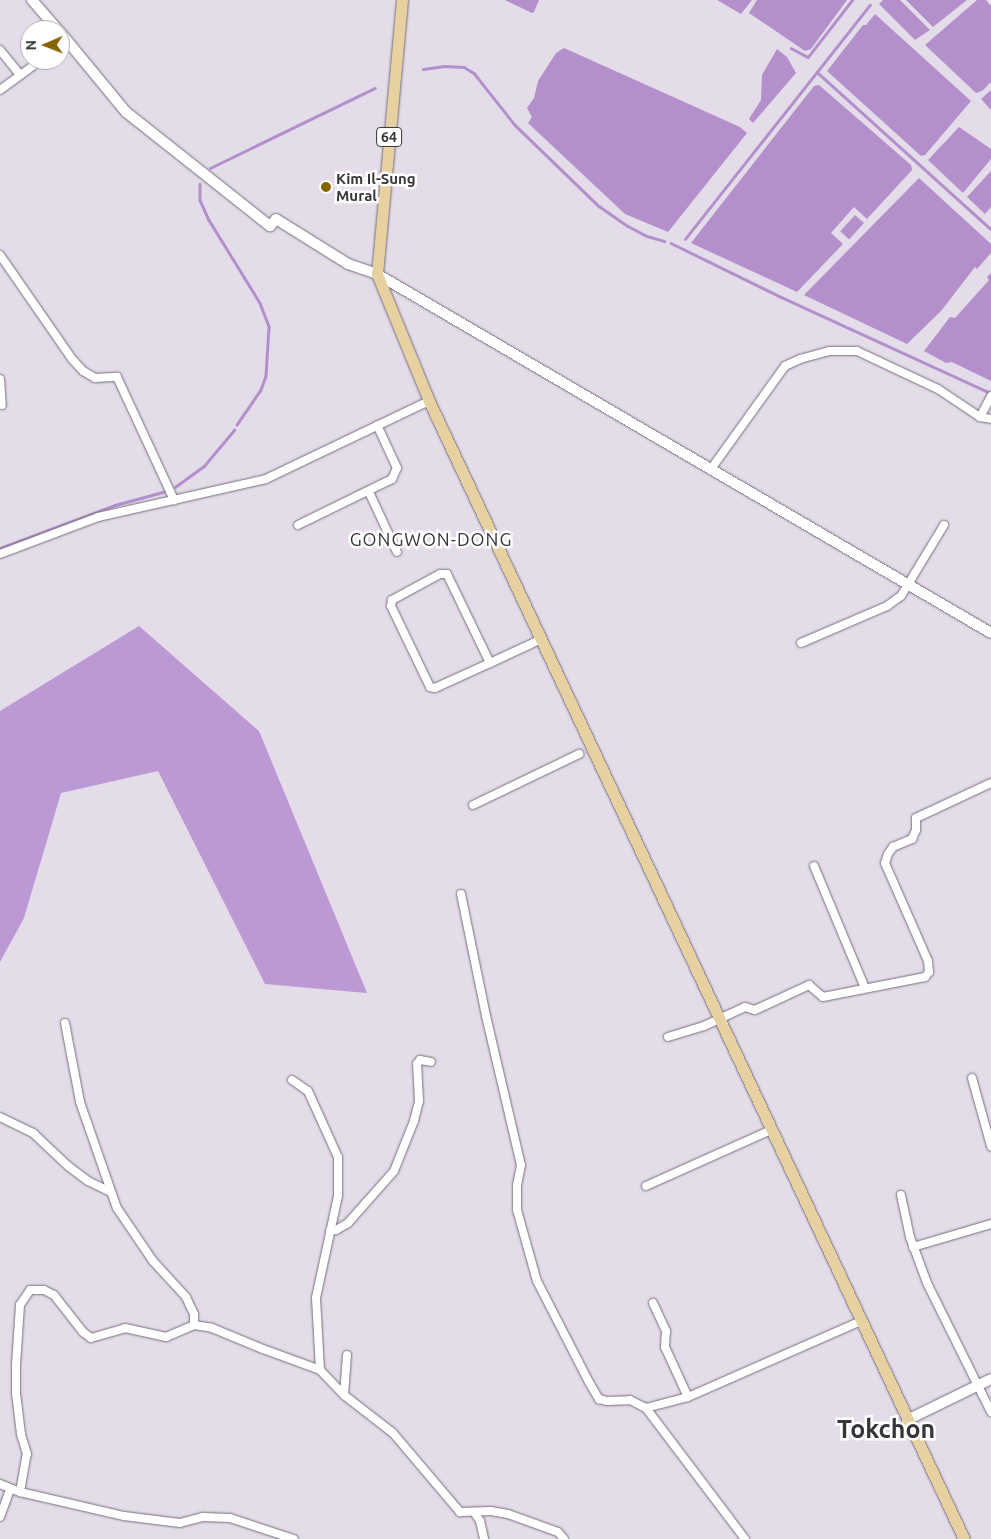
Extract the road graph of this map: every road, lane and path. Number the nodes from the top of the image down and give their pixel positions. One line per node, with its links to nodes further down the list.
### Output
1 (32, 0): 3 (main road)
2 (402, 0): 10 (main road, 64)
3 (48, 20)
4 (70, 47): 10 (main road)
5 (0, 50): 7 (street)
6 (27, 70): 7 (street)
7 (20, 75): 8 (street)
8 (0, 90)
9 (0, 255): 20 (street)
10 (377, 274): 13 (main road); 18 (main road)
11 (0, 379): 14 (street)
12 (991, 396): 15 (street)
13 (429, 400): 17 (street); 27 (main road)
14 (2, 405)
15 (980, 417): 16 (street); 18 (street)
16 (991, 419)
17 (377, 425): 19 (street); 20 (street)
18 (710, 469): 25 (main road)
19 (369, 492): 21 (street); 23 (street)
20 (174, 500): 24 (street)
21 (298, 525)
22 (944, 525): 25 (street)
23 (397, 552)
24 (0, 554)
25 (909, 585): 26 (main road); 28 (street)
26 (991, 633)
27 (541, 639): 29 (street); 36 (main road)
28 (801, 642)
29 (490, 663): 29 (street)
30 (579, 754): 32 (street)
31 (991, 783): 35 (street)
32 (473, 805)
33 (814, 866): 35 (street)
34 (461, 894): 60 (street)
35 (865, 988): 36 (street)
36 (719, 1019): 38 (street); 43 (main road)
37 (65, 1023): 46 (street)
38 (668, 1038)
39 (431, 1062): 49 (street)
40 (972, 1078): 44 (street)
41 (292, 1080): 49 (street)
42 (0, 1116): 46 (street)
43 (771, 1130): 45 (street); 52 (main road)
44 (991, 1146)
45 (646, 1186)
46 (111, 1192): 53 (street)
47 (900, 1195): 50 (street)
48 (991, 1224): 50 (street)
49 (330, 1231): 55 (street)
50 (914, 1247): 57 (street)
51 (653, 1302): 59 (street)
52 (860, 1321): 59 (street); 62 (main road)
53 (194, 1325): 55 (street); 65 (street)
54 (347, 1354): 58 (street)
55 (320, 1370): 58 (street)
56 (991, 1379): 57 (main road)
57 (978, 1385): 61 (street); 62 (main road)
58 (344, 1395): 66 (street)
59 (688, 1397): 60 (street)
60 (646, 1408): 71 (street)
61 (991, 1412)
62 (907, 1420): 72 (main road)
63 (0, 1484): 64 (street)
64 (10, 1489): 65 (street); 67 (street)
65 (20, 1492): 68 (street)
66 (474, 1512): 69 (street); 70 (street)
67 (0, 1517)
68 (294, 1539)
69 (484, 1539)
70 (564, 1539)
71 (745, 1539)
72 (964, 1539)

